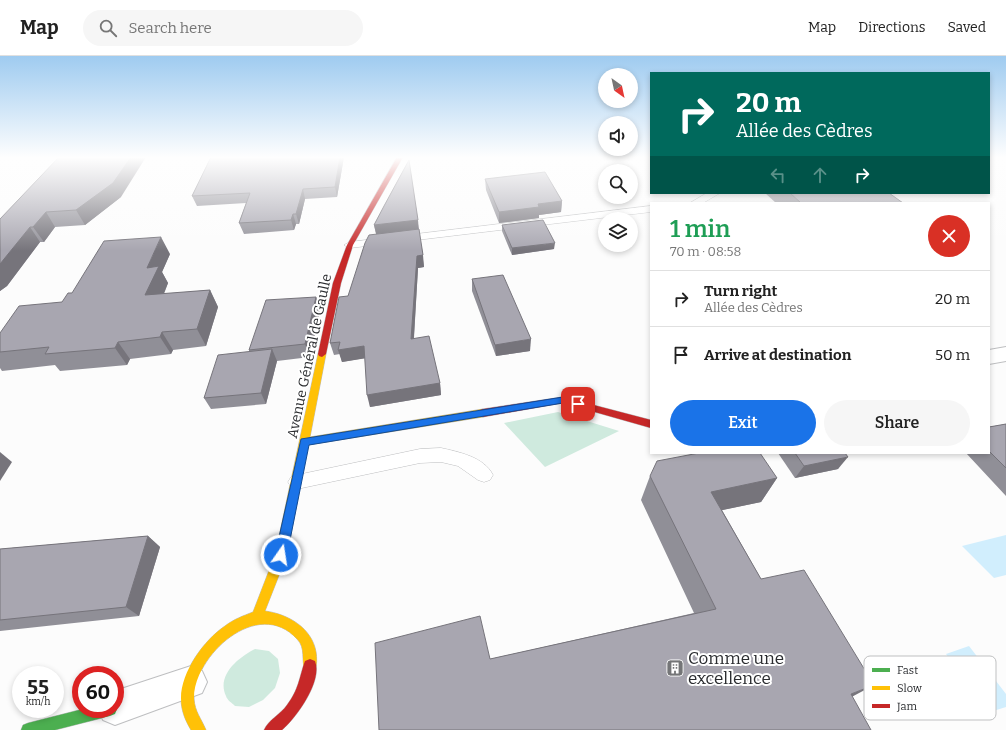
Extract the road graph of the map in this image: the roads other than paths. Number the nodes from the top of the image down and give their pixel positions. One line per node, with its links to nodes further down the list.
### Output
1 (382, 188): 5 (main road, Avenue Général de Gaulle)
2 (713, 194): 3 (lane)
3 (697, 202)
4 (650, 209): 5 (lane)
5 (350, 246): 9 (main road, Avenue Général de Gaulle)
6 (1006, 354): 7 (street)
7 (990, 357)
8 (650, 424): 9 (main road)
9 (305, 442): 11 (main road, Avenue Général de Gaulle)
10 (484, 475): 11 (lane)
11 (298, 482): 12 (main road, Avenue Général de Gaulle)
12 (256, 617): 13 (main road); 18 (main road)
13 (191, 682): 14 (street); 17 (main road)
14 (124, 705)
15 (75, 718): 16 (main road)
16 (28, 730)
17 (200, 730)
18 (271, 730)

